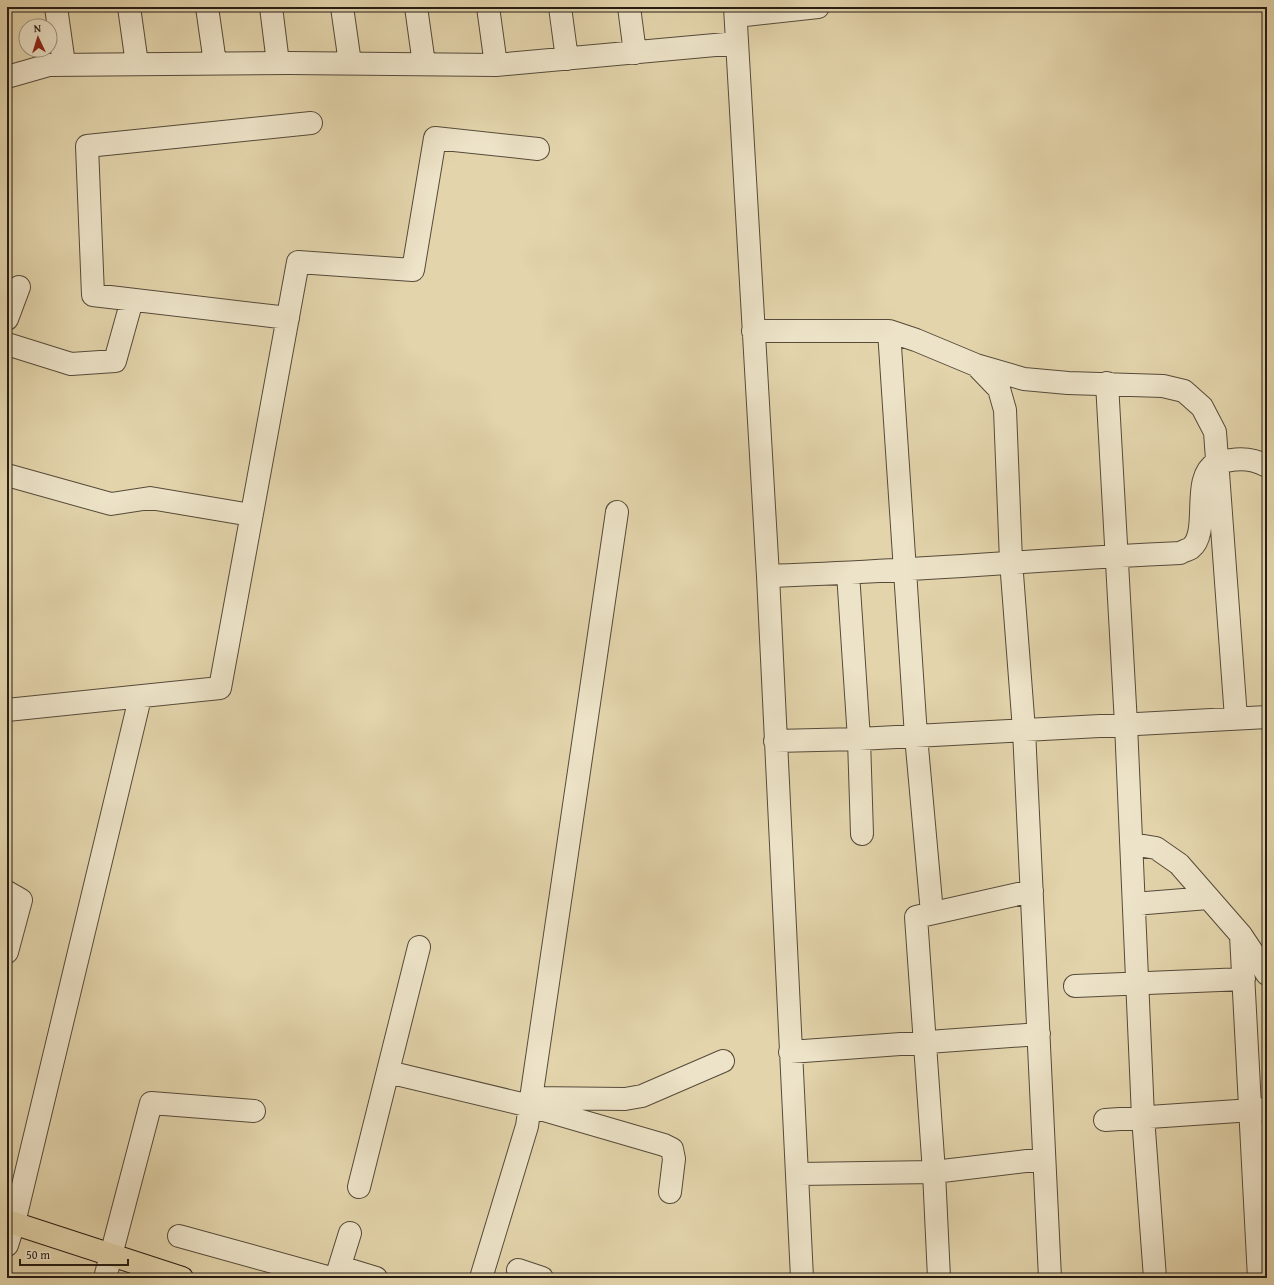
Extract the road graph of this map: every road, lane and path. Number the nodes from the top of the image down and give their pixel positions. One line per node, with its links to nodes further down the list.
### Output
1 (56, 7): 18 (street)
2 (129, 7): 19 (street)
3 (207, 7): 15 (street)
4 (271, 7): 16 (street)
5 (342, 7): 17 (street)
6 (416, 7): 20 (street)
7 (488, 7): 21 (street)
8 (560, 7): 14 (street)
9 (629, 7): 13 (street)
10 (818, 7): 11 (street)
11 (736, 12): 12 (street)
12 (737, 43): 13 (street); 29 (street)
13 (635, 53): 14 (street)
14 (567, 59): 21 (street)
15 (214, 63): 16 (street); 19 (street)
16 (278, 63): 17 (street)
17 (350, 63): 20 (street)
18 (64, 64): 19 (street); 22 (street)
19 (136, 64)
20 (424, 64): 21 (street)
21 (496, 65)
22 (7, 77)
23 (311, 123): 26 (street)
24 (538, 149): 27 (street)
25 (19, 287): 28 (street)
26 (132, 300): 27 (street); 31 (street)
27 (288, 318): 38 (street)
28 (7, 319)
29 (753, 331): 30 (street); 43 (street)
30 (889, 331): 32 (street); 41 (street)
31 (7, 344)
32 (976, 365): 33 (street); 40 (street)
33 (1107, 383): 34 (street); 39 (street)
34 (1217, 462): 35 (street); 39 (street); 47 (street)
35 (1267, 466)
36 (7, 475): 38 (street)
37 (617, 512): 72 (street)
38 (252, 515): 44 (street)
39 (1116, 555): 40 (street); 48 (street)
40 (1011, 561): 41 (street); 49 (street)
41 (906, 569): 42 (street); 50 (street)
42 (848, 574): 43 (street); 51 (street)
43 (768, 576): 52 (street)
44 (140, 698): 45 (street); 82 (street)
45 (7, 710)
46 (1267, 717): 47 (street)
47 (1236, 718): 48 (street)
48 (1126, 724): 49 (street); 54 (street)
49 (1024, 730): 50 (street); 55 (street)
50 (916, 736): 51 (street); 59 (street)
51 (859, 739): 52 (street); 53 (street)
52 (775, 741): 69 (street)
53 (862, 834)
54 (1132, 844): 57 (street); 58 (street)
55 (1032, 891): 59 (street); 67 (street)
56 (7, 892): 62 (street)
57 (1208, 898): 58 (street); 60 (street)
58 (1134, 904): 65 (street)
59 (932, 913): 68 (street)
60 (1241, 935): 63 (street); 64 (street)
61 (419, 947): 71 (street)
62 (7, 952)
63 (1267, 974)
64 (1244, 979): 65 (street); 73 (street)
65 (1138, 982): 66 (street); 75 (street)
66 (1075, 986)
67 (1039, 1034): 68 (street); 77 (street)
68 (924, 1041): 69 (street); 78 (street)
69 (790, 1052): 79 (street)
70 (723, 1062): 72 (street)
71 (388, 1072): 72 (street); 80 (street)
72 (531, 1102): 81 (street); 92 (street)
73 (1259, 1109): 75 (street); 98 (street)
74 (254, 1111): 86 (street)
75 (1143, 1117): 76 (street); 97 (street)
76 (1106, 1120)
77 (1043, 1159): 78 (street); 96 (street)
78 (934, 1172): 79 (street); 95 (street)
79 (799, 1174): 94 (street)
80 (359, 1187)
81 (670, 1192)
82 (10, 1222): 85 (street); 86 (main road)
83 (350, 1233): 88 (street)
84 (179, 1236): 88 (street)
85 (7, 1244)
86 (112, 1255): 89 (street); 90 (main road)
87 (518, 1270): 93 (street)
88 (336, 1274): 91 (street)
89 (105, 1278)
90 (182, 1278)
91 (376, 1278)
92 (481, 1278)
93 (542, 1278)
94 (802, 1278)
95 (939, 1278)
96 (1050, 1278)
97 (1155, 1278)
98 (1259, 1278)

